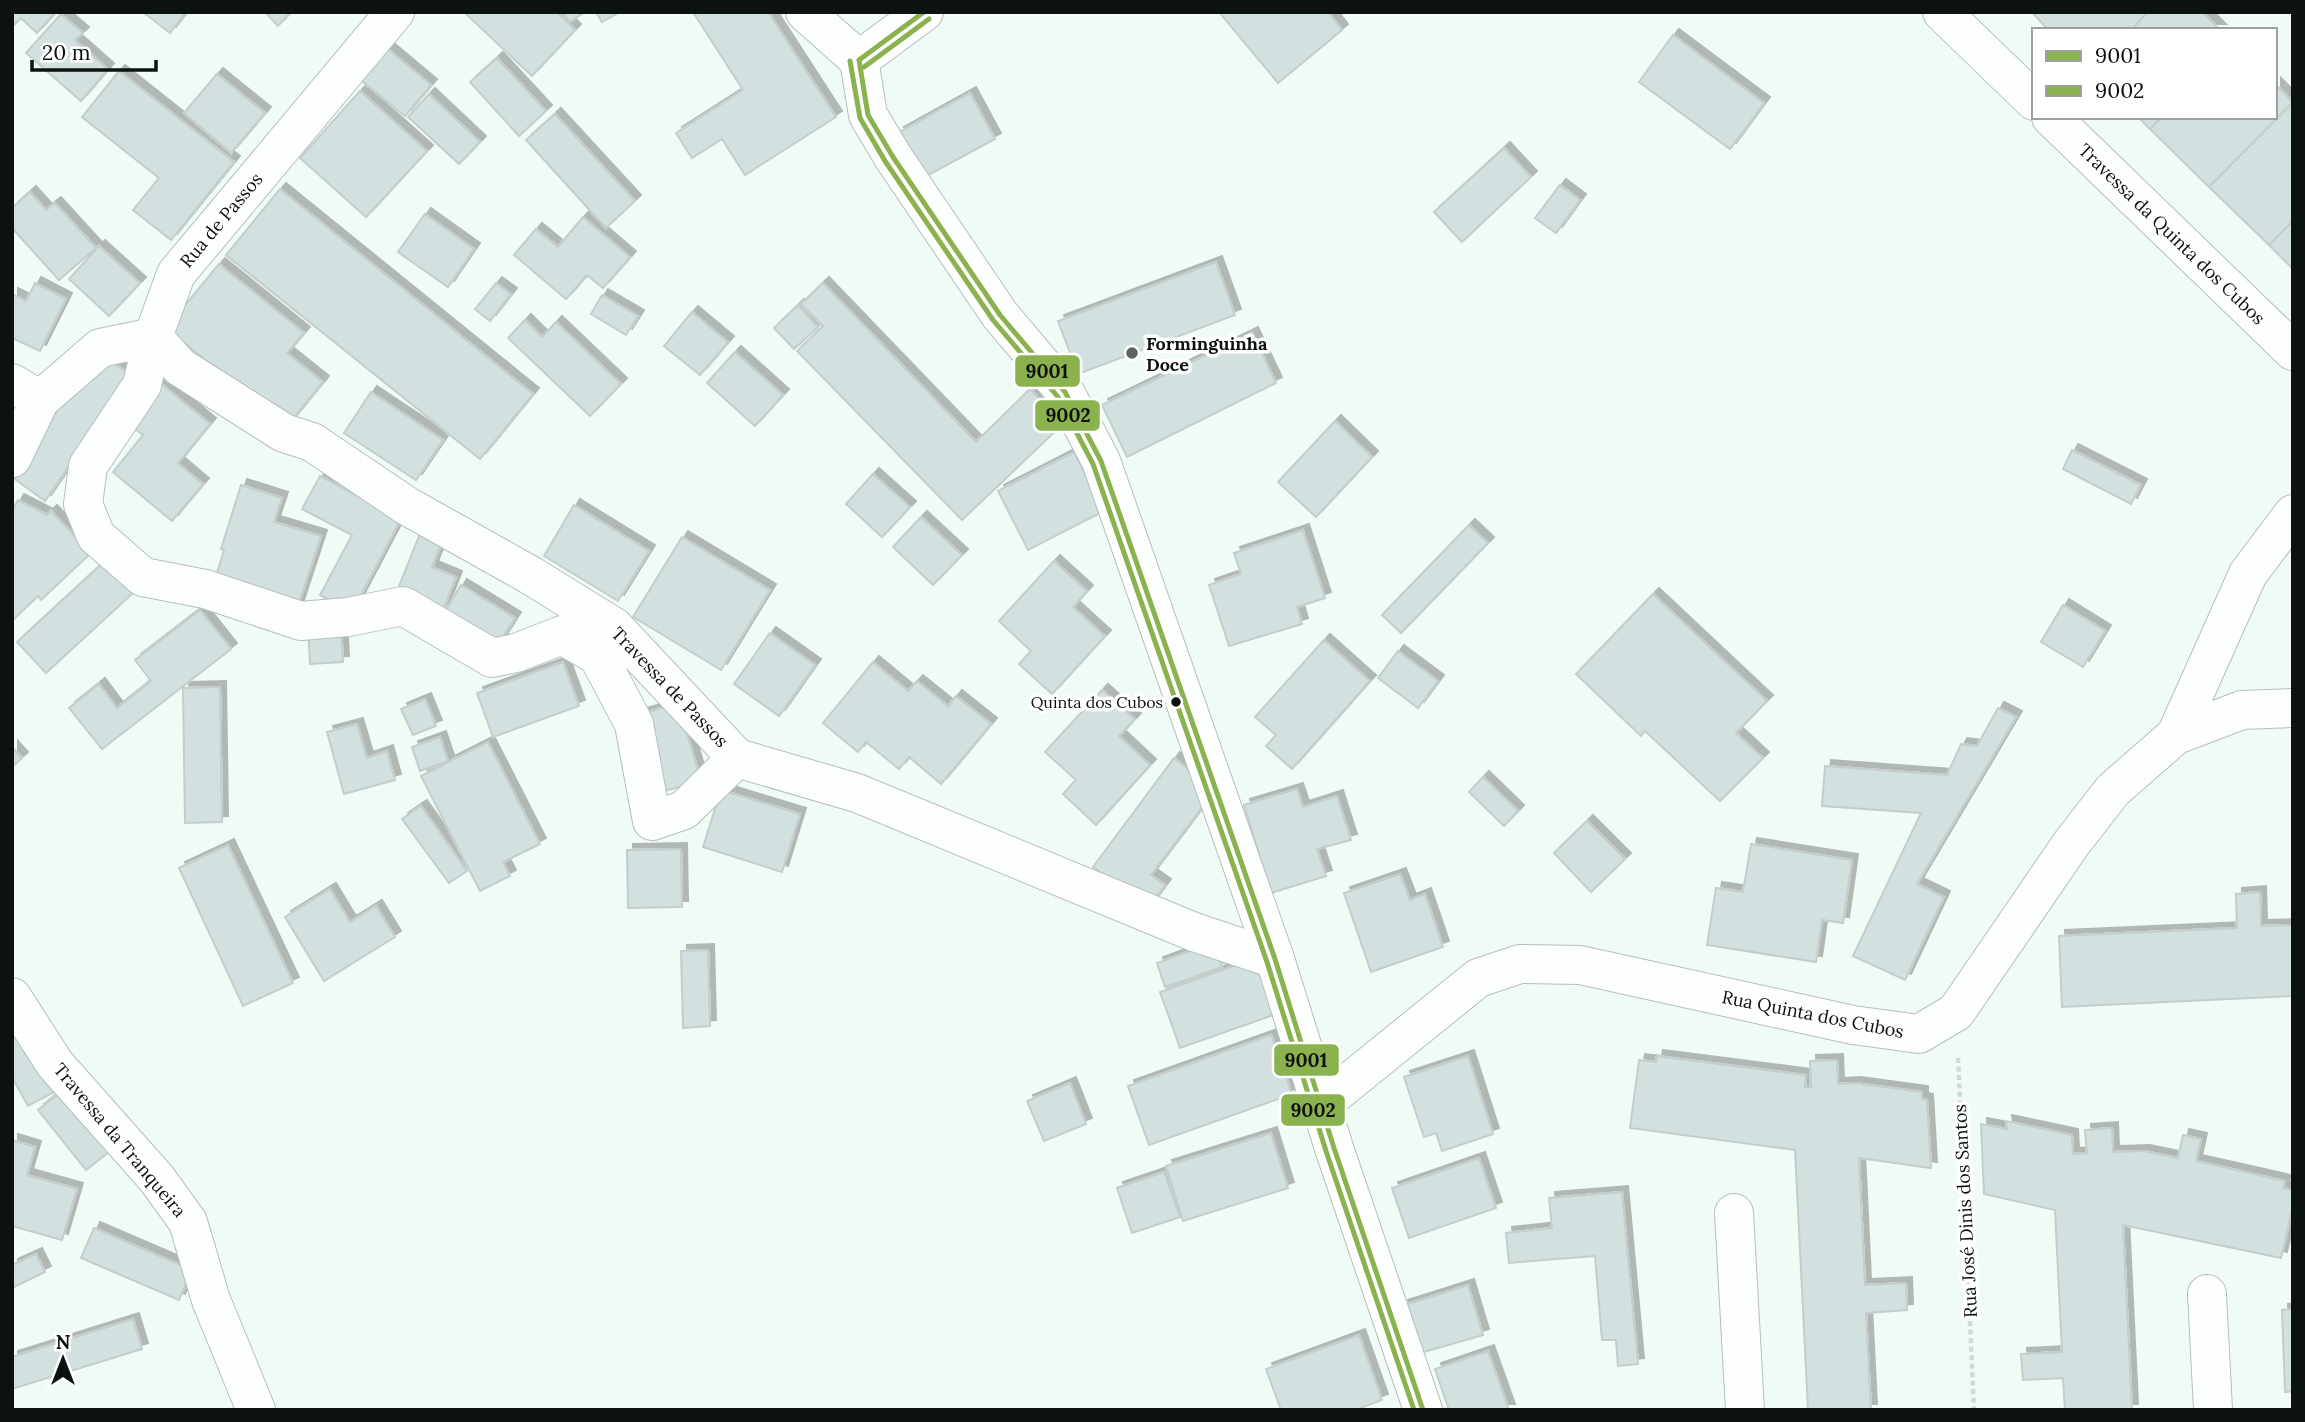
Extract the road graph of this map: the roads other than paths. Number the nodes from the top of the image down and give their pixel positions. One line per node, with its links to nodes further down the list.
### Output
1 (396, 12): 8 (street, Rua de Passos)
2 (805, 12): 5 (street)
3 (924, 12): 5 (street)
4 (1942, 12): 6 (street)
5 (859, 60): 16 (street)
6 (2032, 99)
7 (2053, 119): 9 (street, Travessa da Quinta dos Cubos)
8 (153, 337): 10 (street); 15 (street, Travessa de Passos); 15 (street, Rua de Passos)
9 (2293, 351)
10 (26, 391): 11 (street)
11 (12, 458)
12 (2293, 514): 14 (street)
13 (2293, 708): 14 (street, Rua Quinta dos Cubos)
14 (2176, 735): 18 (street, Rua Quinta dos Cubos)
15 (737, 758): 16 (street, Travessa de Passos)
16 (1275, 959): 18 (street)
17 (12, 997): 21 (street, Travessa da Tranqueira)
18 (1321, 1105): 22 (street)
19 (1734, 1213): 23 (street)
20 (2207, 1294): 24 (street)
21 (256, 1410)
22 (1423, 1410)
23 (1745, 1410)
24 (2213, 1410)

